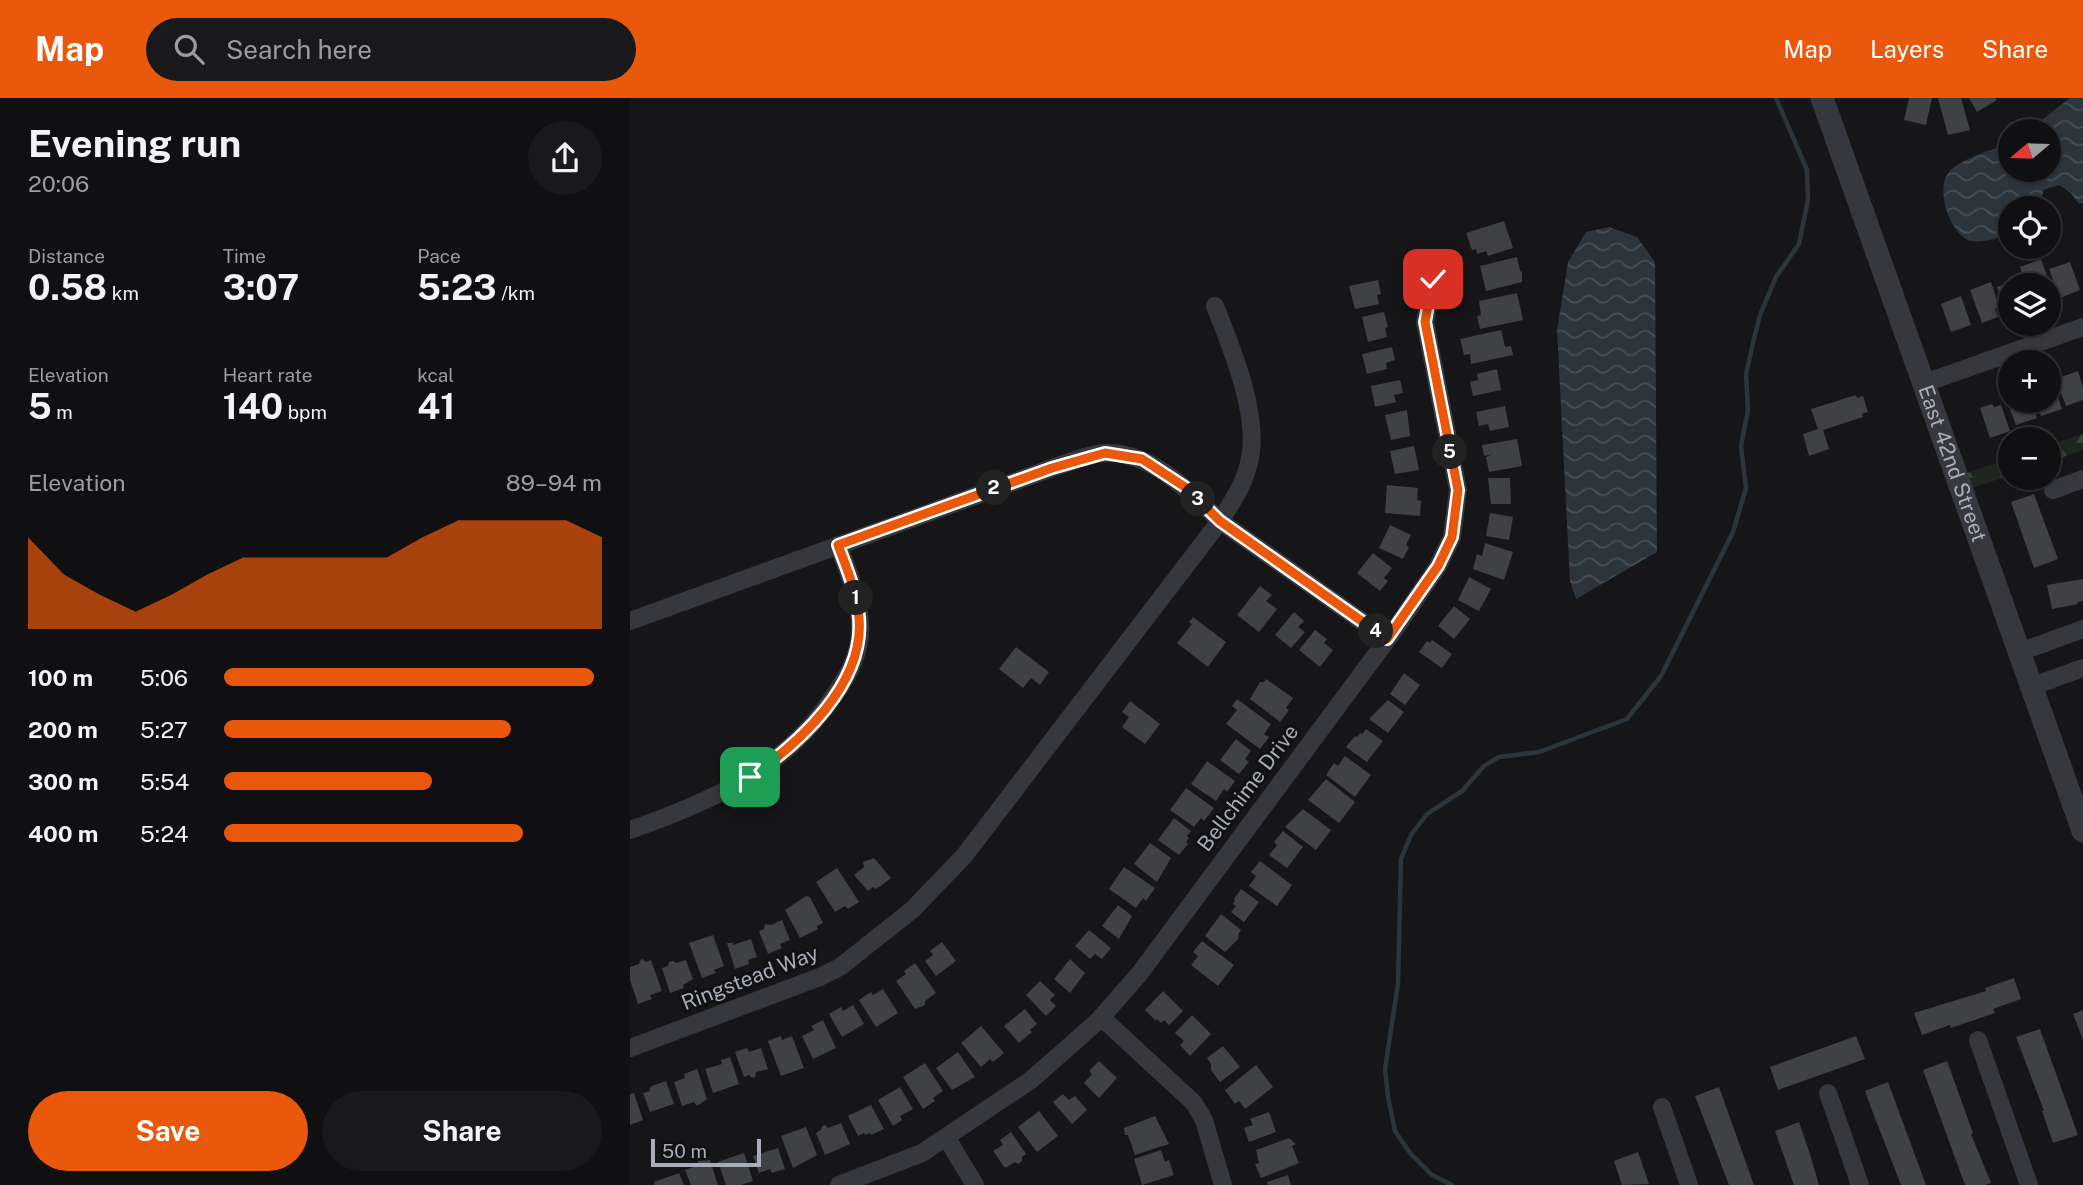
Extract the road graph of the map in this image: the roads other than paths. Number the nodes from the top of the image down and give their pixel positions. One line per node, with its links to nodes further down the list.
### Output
1 (1822, 98): 5 (street, East 42nd Street)
2 (1433, 279): 12 (street, Bellchime Drive)
3 (1215, 306): 8 (street, Ringstead Way)
4 (2083, 327): 5 (street)
5 (1925, 383): 13 (street, East 42nd Street)
6 (2083, 479): 7 (street)
7 (2061, 487)
8 (1220, 521): 9 (street); 12 (street); 20 (street, Ringstead Way)
9 (838, 545): 10 (street); 16 (street)
10 (630, 621)
11 (2083, 629): 13 (street)
12 (1387, 639): 18 (street, Bellchime Drive)
13 (2020, 652): 15 (street, East 42nd Street)
14 (2083, 668): 15 (street)
15 (2032, 686): 17 (street, East 42nd Street)
16 (630, 830)
17 (2083, 831)
18 (1101, 1017): 23 (street, Bellchime Drive); 26 (street)
19 (1978, 1040): 29 (street)
20 (630, 1048)
21 (1828, 1093): 28 (street)
22 (1662, 1107): 27 (street)
23 (946, 1137): 24 (street, Bellchime Drive); 25 (street)
24 (839, 1185)
25 (975, 1185)
26 (1223, 1185)
27 (1689, 1185)
28 (1860, 1185)
29 (2029, 1185)

